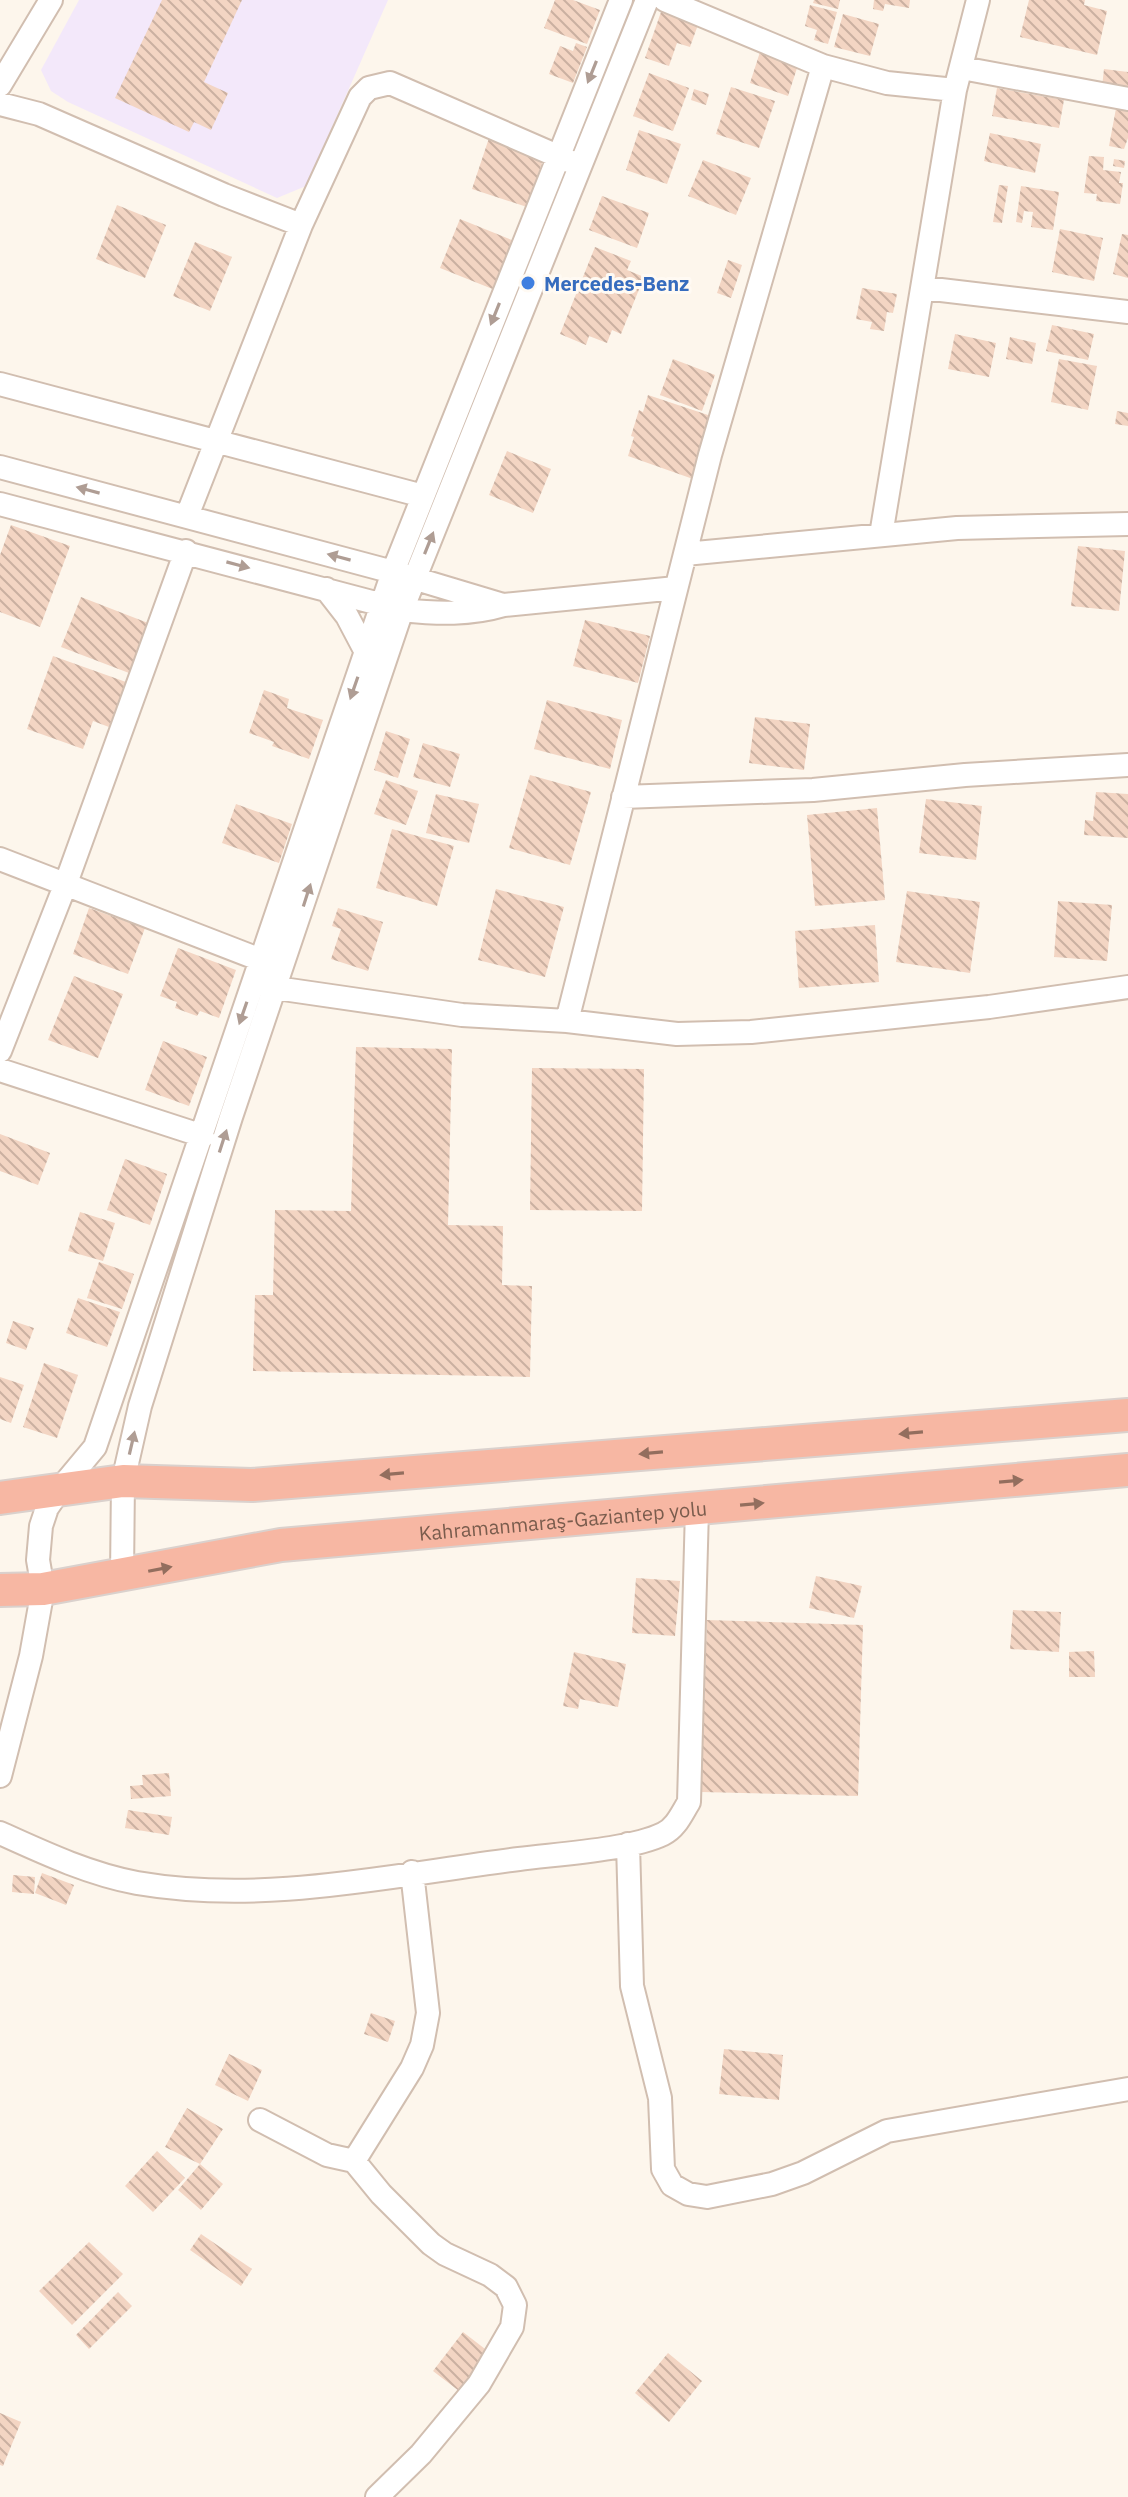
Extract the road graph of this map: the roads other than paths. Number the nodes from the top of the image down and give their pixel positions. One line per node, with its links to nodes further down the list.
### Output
1 (51, 0): 8 (street)
2 (621, 0): 12 (street, one-way to 12)
3 (647, 0): 13 (street)
4 (665, 0): 6 (street)
5 (978, 0): 7 (street)
6 (823, 66): 9 (street); 26 (street)
7 (962, 68): 9 (street); 10 (street)
8 (0, 85)
9 (955, 90): 15 (street)
10 (1128, 99)
11 (0, 104): 14 (street)
12 (558, 157): 13 (street); 14 (street); 20 (street, one-way to 20)
13 (580, 165): 27 (street, one-way to 13)
14 (301, 225): 18 (street)
15 (924, 288): 16 (street); 24 (street)
16 (1128, 312)
17 (0, 384): 18 (street)
18 (215, 442): 20 (street); 22 (street)
19 (0, 467): 22 (street, one-way to 19)
20 (423, 496): 27 (street)
21 (0, 504): 25 (street)
22 (187, 516): 27 (street, one-way to 22)
23 (1128, 524): 24 (street)
24 (881, 535): 26 (street)
25 (186, 551): 29 (street, one-way to 29); 36 (street)
26 (685, 554): 28 (street)
27 (404, 575): 30 (street); 31 (street)
28 (676, 588): 30 (street); 34 (street)
29 (326, 589): 31 (street); 32 (street)
30 (504, 605): 31 (street)
31 (392, 607): 32 (street); 39 (street, one-way to 31)
32 (366, 652): 37 (street, one-way to 37)
33 (1128, 765): 34 (street)
34 (623, 797): 40 (street)
35 (0, 859): 36 (street)
36 (66, 883): 37 (street); 41 (street)
37 (261, 960): 43 (street, one-way to 43)
38 (1128, 987): 40 (street)
39 (276, 988): 40 (street); 44 (street, one-way to 39)
40 (567, 1021)
41 (0, 1051)
42 (0, 1070): 43 (street)
43 (203, 1136): 44 (street)
44 (195, 1192): 47 (street, one-way to 44); 48 (street)
45 (1128, 1415): 47 (highway, one-way to 47)
46 (1128, 1470): 50 (highway, Kahramanmaraş-Gaziantep yolu, one-way to 46)
47 (123, 1481): 48 (highway); 51 (street)
48 (60, 1489): 49 (highway); 52 (street)
49 (0, 1498)
50 (697, 1509): 51 (highway, Kahramanmaraş-Gaziantep yolu, one-way to 50); 56 (street)
51 (122, 1576): 52 (highway, Kahramanmaraş-Gaziantep yolu)
52 (43, 1589): 53 (highway, Kahramanmaraş-Gaziantep yolu); 54 (street)
53 (0, 1590)
54 (0, 1776)
55 (0, 1833): 57 (street)
56 (628, 1844): 57 (street); 58 (street)
57 (412, 1872): 60 (street)
58 (1128, 2089)
59 (260, 2120): 60 (street)
60 (354, 2161): 61 (street)
61 (377, 2497)

